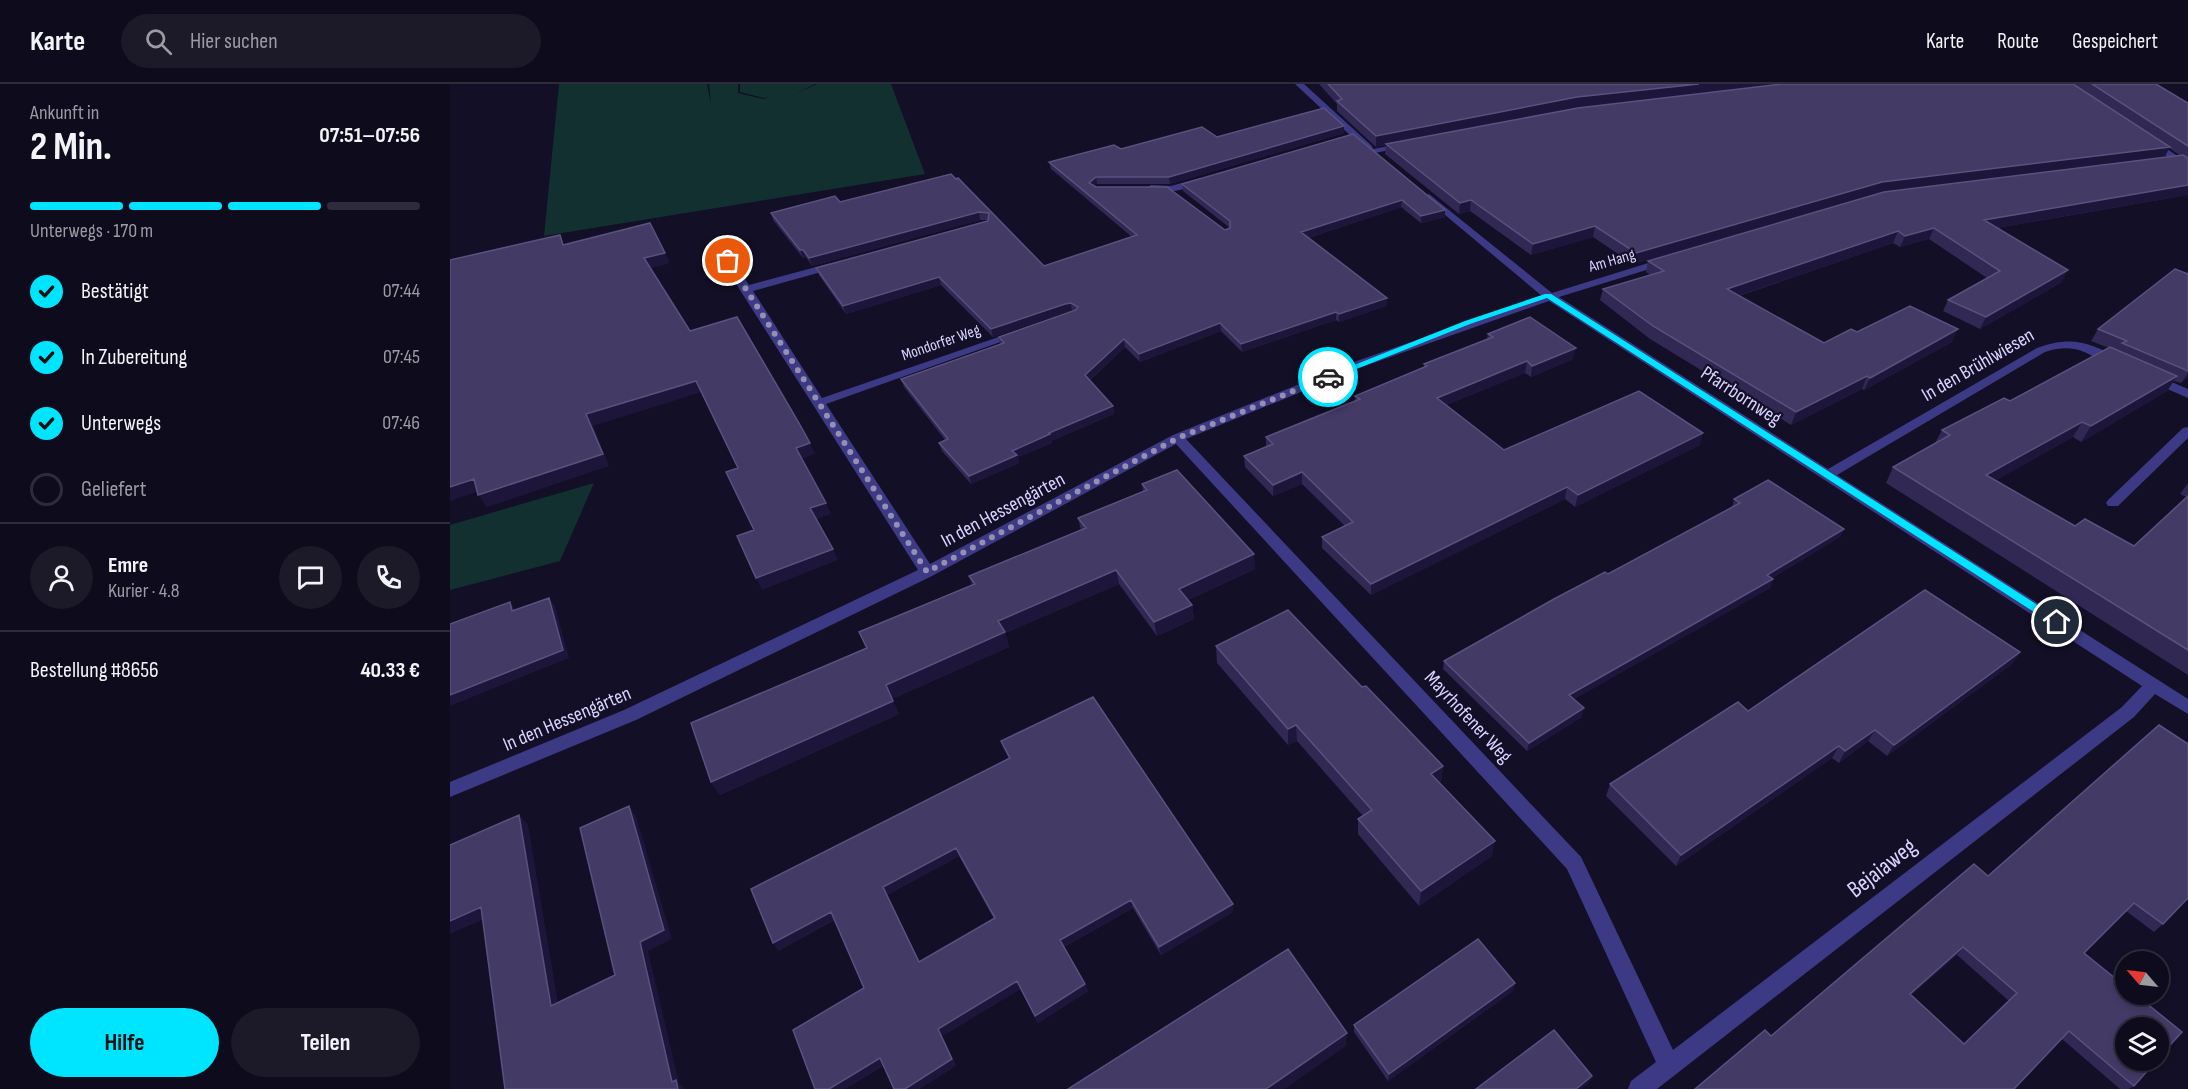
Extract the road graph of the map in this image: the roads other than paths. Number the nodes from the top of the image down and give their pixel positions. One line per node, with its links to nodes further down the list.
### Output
1 (1299, 84): 4 (street)
2 (2144, 138): 5 (street)
3 (1418, 143): 4 (street)
4 (1373, 152): 7 (street)
5 (2178, 161): 6 (street); 8 (street)
6 (2167, 162)
7 (1391, 166)
8 (2188, 167)
9 (1205, 179): 12 (street)
10 (1137, 188): 12 (street)
11 (1417, 188): 18 (street, Pfarrbornweg)
12 (1170, 189): 13 (street)
13 (1180, 196)
14 (1673, 259): 18 (street, Am Hang)
15 (728, 261): 17 (street)
16 (850, 261): 17 (street)
17 (745, 290): 21 (street)
18 (1548, 295): 23 (street, In den Hessengärten); 24 (street, Pfarrbornweg)
19 (1028, 331): 21 (street, Mondorfer Weg)
20 (2188, 394): 24 (street, In den Brühlwiesen)
21 (820, 402): 26 (street)
22 (2188, 431): 25 (street)
23 (1178, 438): 26 (street, In den Hessengärten); 30 (street, Mayrhofener Weg)
24 (1827, 475): 27 (street, Pfarrbornweg)
25 (2113, 503)
26 (927, 572): 29 (street, In den Hessengärten)
27 (2154, 684): 28 (street, Pfarrbornweg); 30 (street, Bejaiaweg)
28 (2188, 707)
29 (450, 790)
30 (1668, 1064): 31 (street, Bejaiaweg)
31 (1638, 1089)

